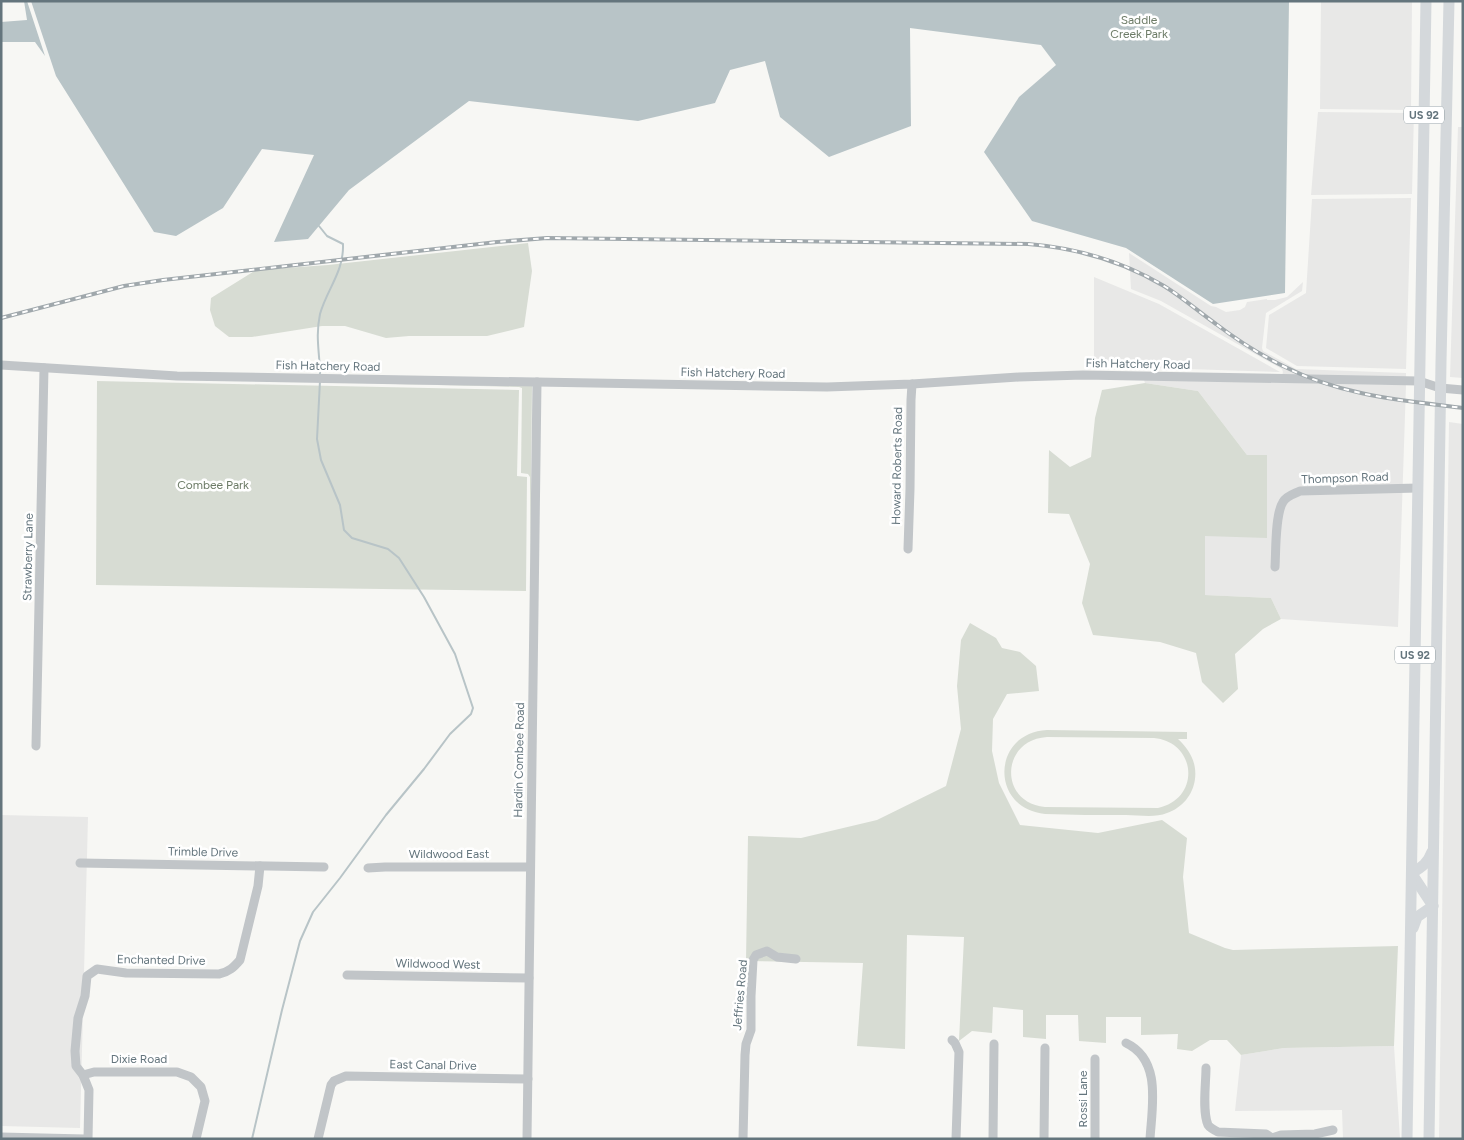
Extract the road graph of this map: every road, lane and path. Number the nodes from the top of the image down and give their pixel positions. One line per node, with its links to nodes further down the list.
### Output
1 (1426, 1): 4 (main road, US 92)
2 (1432, 1): 4 (main road)
3 (1448, 1): 6 (main road, US 92)
4 (1425, 49): 5 (main road, US 92)
5 (1423, 202): 6 (main road); 9 (main road, US 92)
6 (1444, 203): 12 (main road, US 92)
7 (1, 365): 8 (street, Fish Hatchery Road)
8 (44, 368): 10 (street, Fish Hatchery Road); 17 (street, Strawberry Lane)
9 (1419, 381): 11 (street, Fish Hatchery Road); 12 (street, Fish Hatchery Road); 14 (main road, US 92)
10 (537, 382): 11 (street, Fish Hatchery Road); 22 (street, Hardin Combee Road)
11 (912, 384): 15 (street, Howard Roberts Road)
12 (1440, 388): 13 (street, Fish Hatchery Road); 18 (main road, US 92)
13 (1463, 390)
14 (1418, 488): 16 (street, Thompson Road); 24 (main road, US 92)
15 (908, 549)
16 (1275, 567)
17 (36, 746)
18 (1434, 849): 24 (main road); 25 (main road, US 92)
19 (80, 863): 20 (street, Trimble Drive)
20 (260, 866): 21 (street, Trimble Drive); 36 (street, Enchanted Drive)
21 (324, 867)
22 (530, 867): 23 (street, Wildwood East); 29 (street, Hardin Combee Road)
23 (368, 868)
24 (1412, 873): 25 (main road); 26 (main road, US 92)
25 (1433, 906): 26 (main road); 52 (main road, US 92)
26 (1411, 937): 51 (main road, US 92)
27 (796, 959): 45 (street, Jeffries Road)
28 (347, 975): 29 (street, Wildwood West)
29 (529, 978): 37 (street, Hardin Combee Road)
30 (952, 1040): 46 (street)
31 (1126, 1043): 50 (street)
32 (994, 1044): 47 (street)
33 (1046, 1048): 48 (street)
34 (1096, 1059): 49 (street, Rossi Lane)
35 (1206, 1068): 40 (street)
36 (83, 1076): 41 (street); 42 (street, Dixie Road)
37 (528, 1079): 43 (street, East Canal Drive); 44 (street, Hardin Combee Road)
38 (1333, 1130): 40 (street)
39 (1, 1137): 41 (street)
40 (1272, 1138)
41 (86, 1139)
42 (196, 1139)
43 (318, 1139)
44 (527, 1139)
45 (743, 1139)
46 (956, 1139)
47 (993, 1139)
48 (1044, 1139)
49 (1095, 1139)
50 (1150, 1139)
51 (1408, 1139)
52 (1429, 1139)

